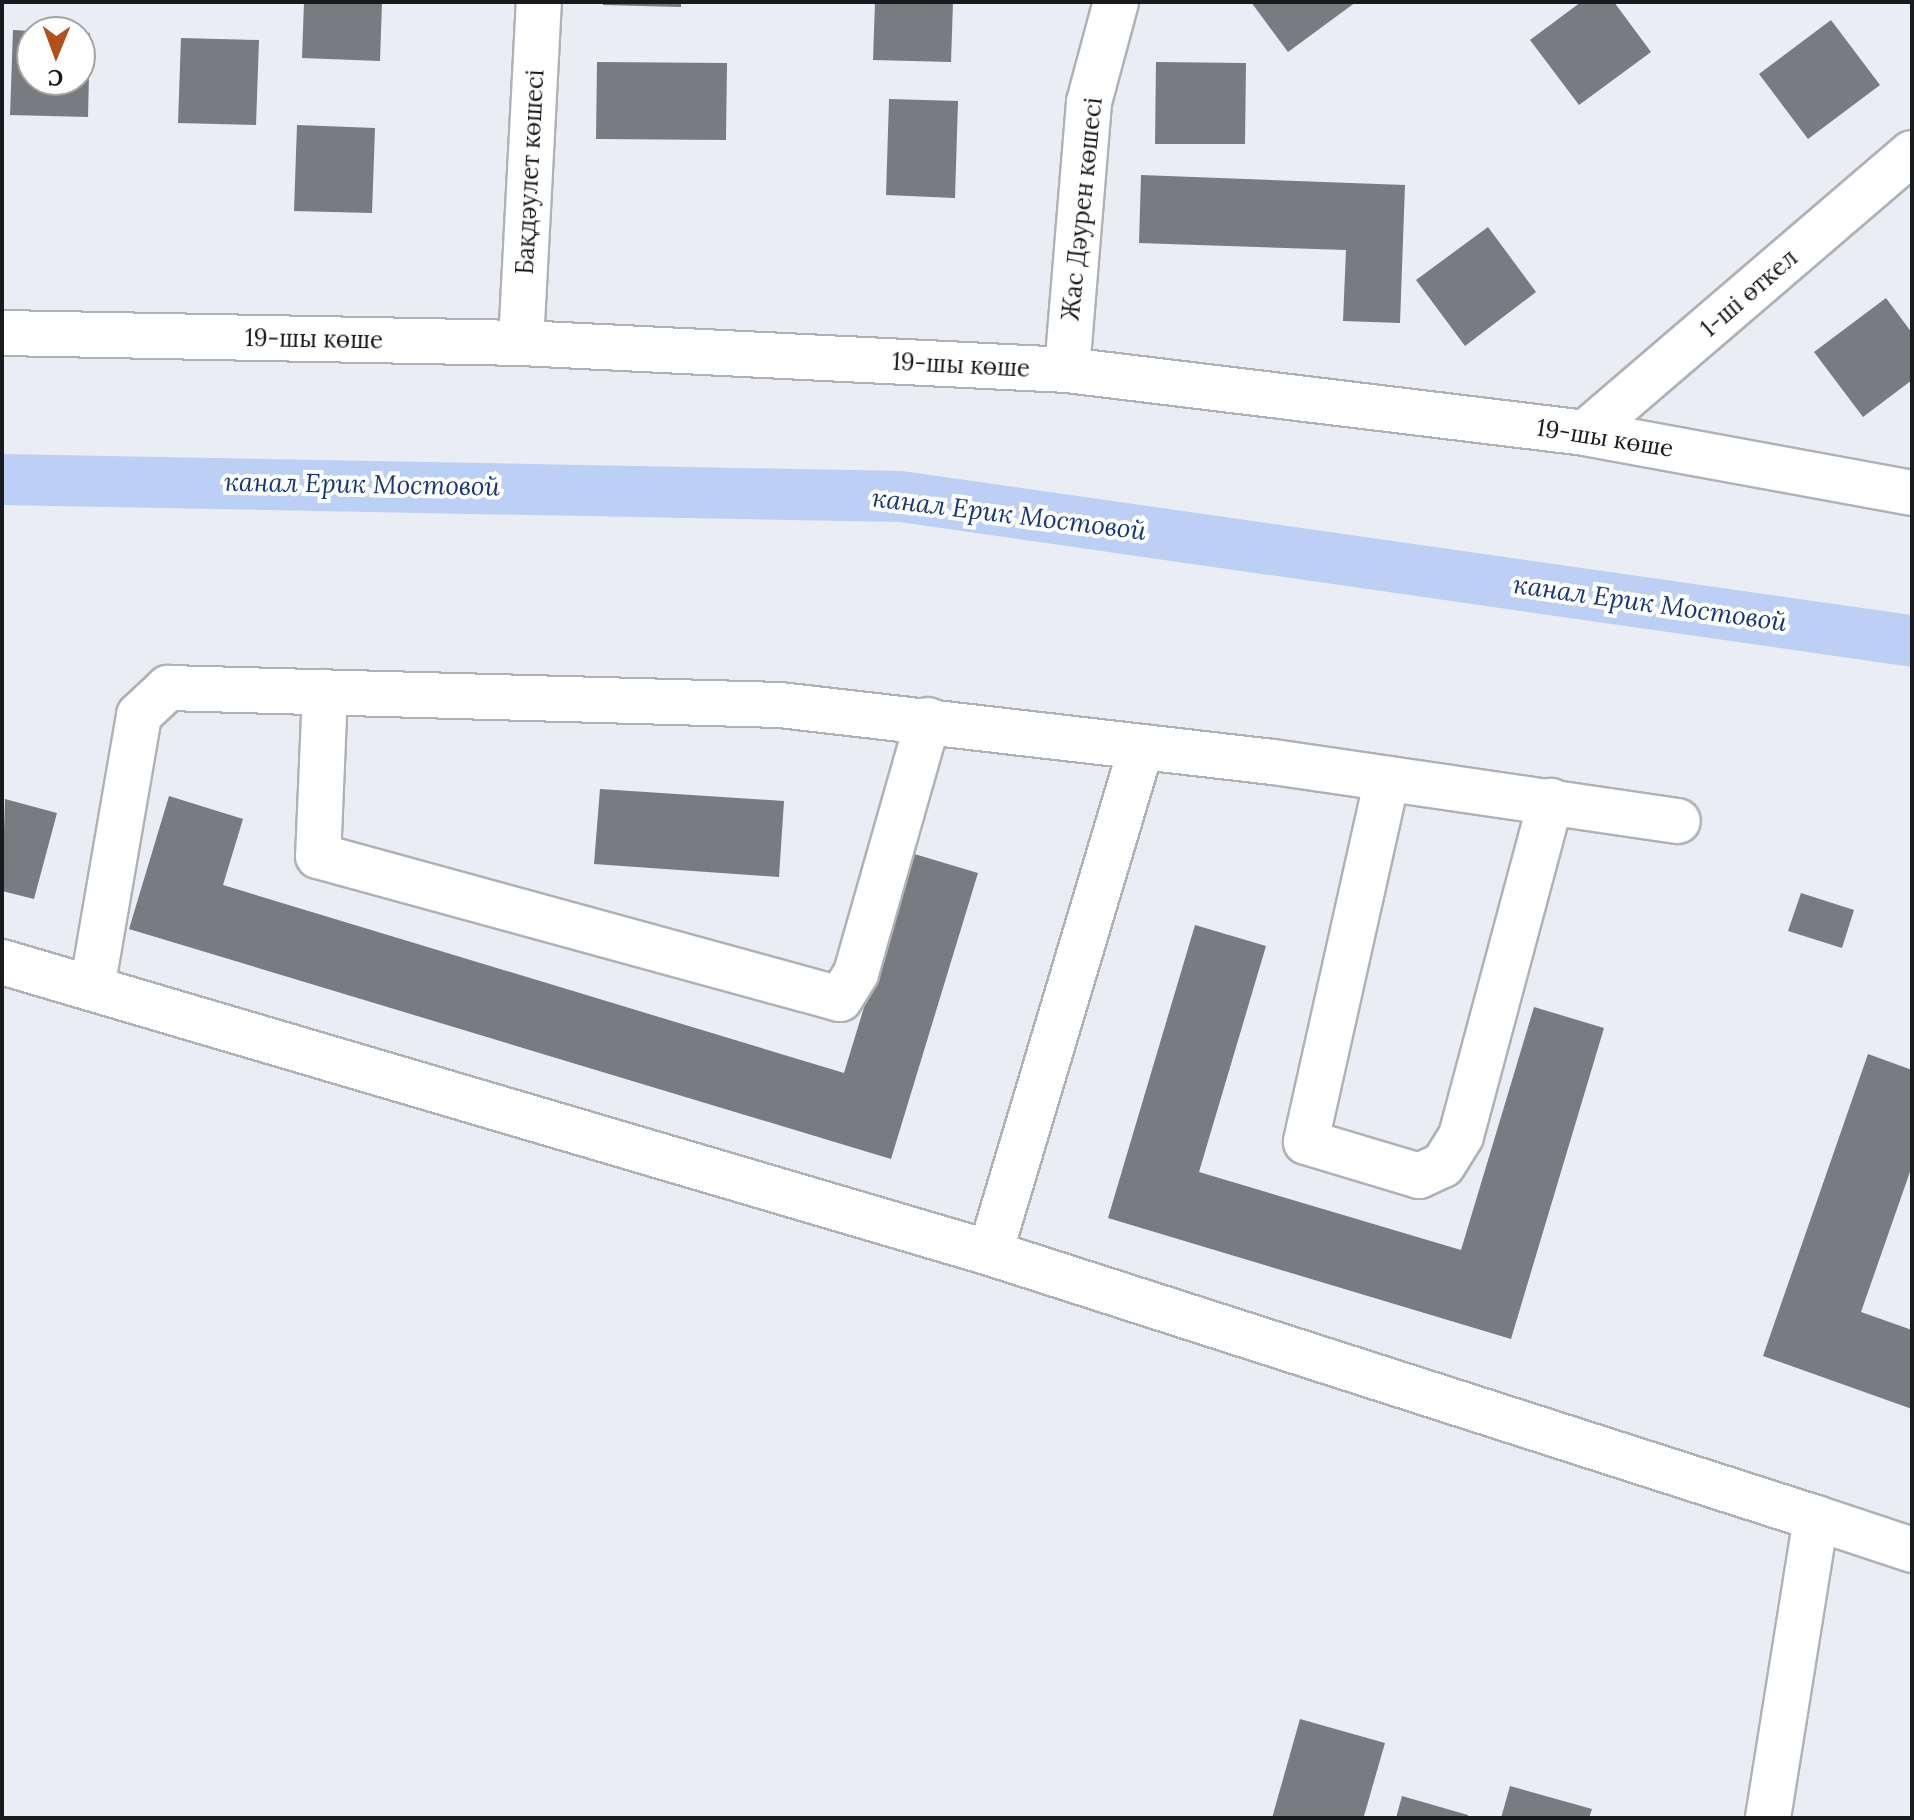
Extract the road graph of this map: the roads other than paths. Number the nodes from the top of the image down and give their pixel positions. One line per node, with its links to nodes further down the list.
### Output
1 (539, 2): 5 (street, Бақдәулет көшесi)
2 (1116, 2): 6 (street, Жас Дәурен көшесі)
3 (1912, 153): 7 (street, 1-шi өткел)
4 (2, 333): 5 (street, 19-шы көше)
5 (521, 343): 6 (street, 19-шы көше)
6 (1067, 370): 7 (street, 19-шы көше)
7 (1585, 433): 8 (street, 19-шы көше)
8 (1912, 493)
9 (325, 692): 10 (street); 10 (street); 16 (street)
10 (928, 720): 11 (street)
11 (1141, 748): 12 (street); 17 (street)
12 (1387, 779): 13 (street); 13 (street)
13 (1551, 801): 14 (street)
14 (1678, 821)
15 (2, 962): 16 (street)
16 (92, 988): 17 (street)
17 (990, 1253): 18 (street)
18 (1816, 1518): 19 (street); 20 (street)
19 (1912, 1550)
20 (1768, 1818)

